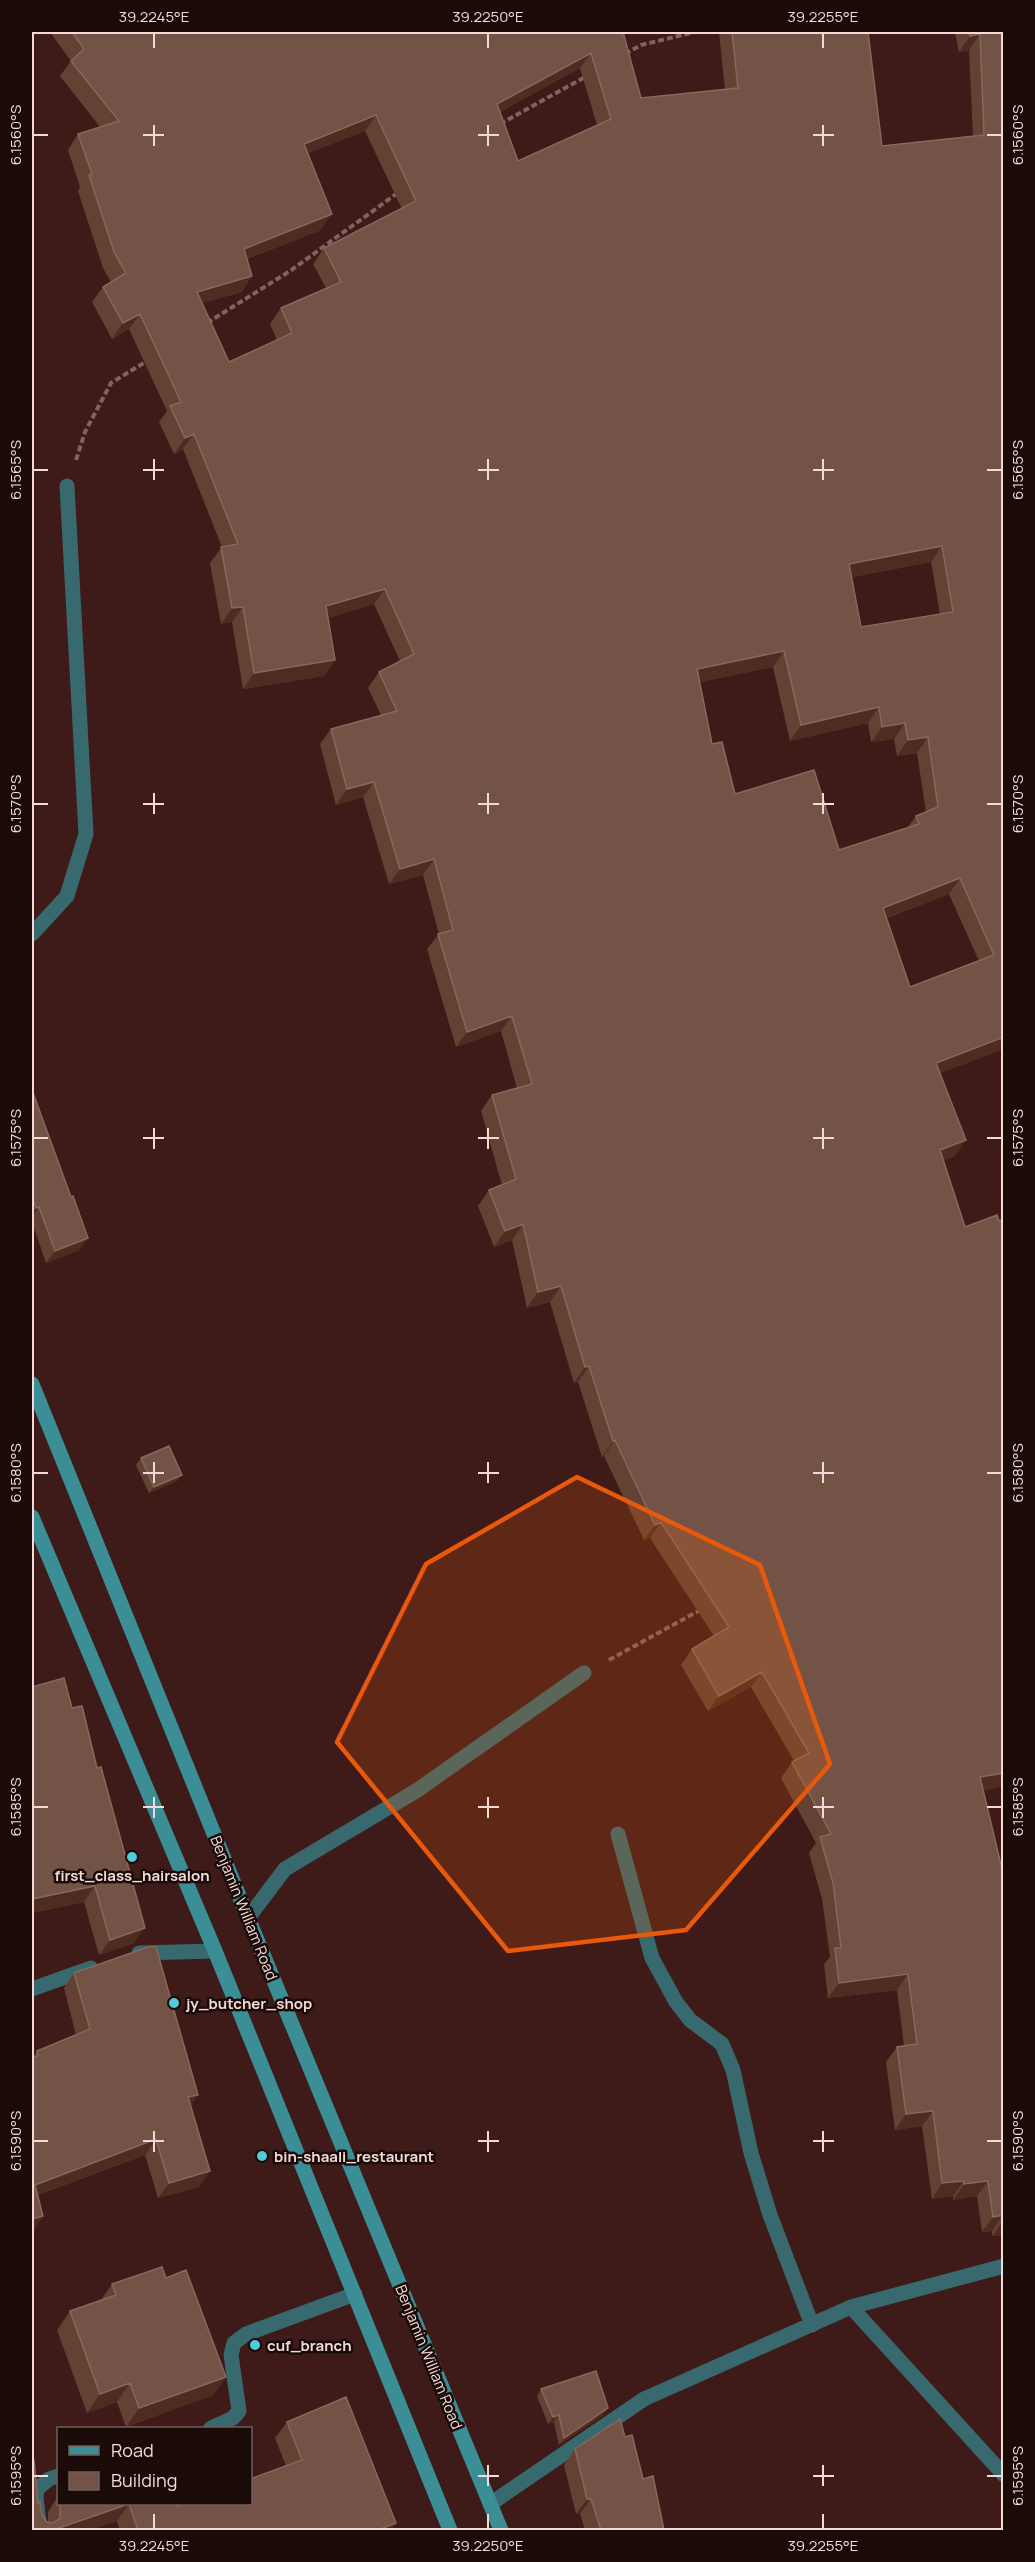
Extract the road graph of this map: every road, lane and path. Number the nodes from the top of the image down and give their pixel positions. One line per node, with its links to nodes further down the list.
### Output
1 (695, 32): 2 (path)
2 (621, 56)
3 (592, 73): 4 (path)
4 (494, 128)
5 (406, 187): 6 (path)
6 (201, 327)
7 (151, 358): 8 (path)
8 (68, 486): 9 (street)
9 (32, 934)
10 (32, 1384): 15 (main road, Benjamin William Road)
11 (32, 1517): 16 (main road)
12 (706, 1606): 13 (path)
13 (584, 1673): 15 (street)
14 (618, 1834): 23 (street)
15 (248, 1918): 27 (main road, Benjamin William Road)
16 (215, 1951): 17 (street); 21 (main road)
17 (125, 1956)
18 (104, 1964): 19 (street)
19 (32, 1989)
20 (1004, 2266): 22 (street)
21 (355, 2295): 24 (street); 29 (main road)
22 (851, 2307): 23 (street); 25 (street)
23 (812, 2325): 27 (street)
24 (213, 2427)
25 (1004, 2475)
26 (57, 2476): 28 (street)
27 (490, 2504): 30 (main road, Benjamin William Road)
28 (40, 2530)
29 (450, 2530)
30 (501, 2530)

